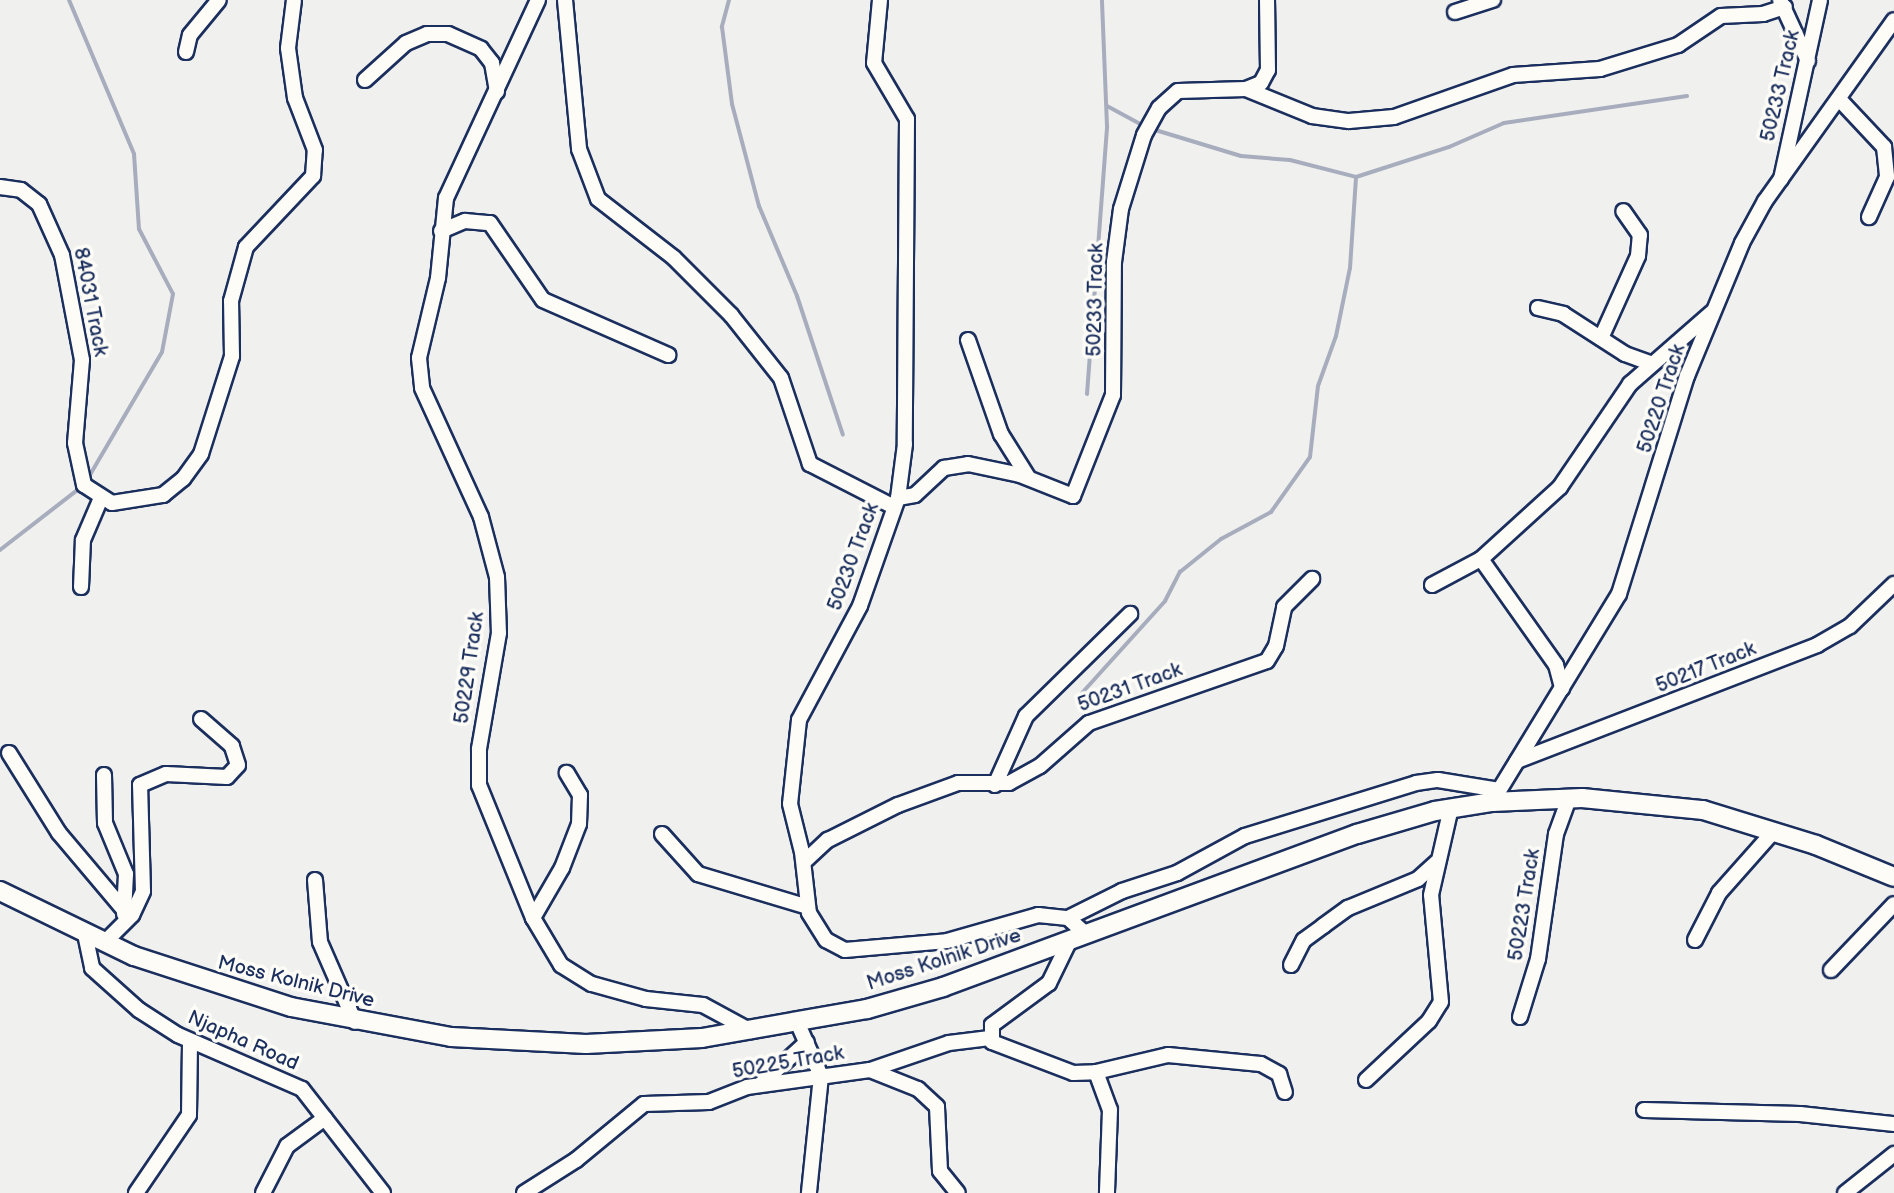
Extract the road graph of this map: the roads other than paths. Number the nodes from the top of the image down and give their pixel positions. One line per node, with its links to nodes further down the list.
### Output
1 (219, 0): 12 (street)
2 (294, 0): 30 (street)
3 (538, 0): 16 (street, 50229 Track)
4 (565, 0): 31 (street)
5 (880, 0): 31 (street, 50230 Track)
6 (1267, 0): 15 (street)
7 (1493, 0): 10 (street)
8 (1820, 0): 13 (street, 50233 Track)
9 (1782, 3): 13 (street); 15 (street)
10 (1455, 12)
11 (1894, 20): 17 (street, 50220 Track)
12 (186, 52)
13 (1808, 61): 18 (street, 50233 Track)
14 (365, 80): 16 (street)
15 (1246, 89): 29 (street, 50233 Track)
16 (497, 92): 22 (street, 50229 Track)
17 (1839, 99): 18 (street, 50220 Track); 21 (street)
18 (1780, 182): 24 (street, 50220 Track)
19 (0, 187): 30 (street, 84031 Track)
20 (1623, 211): 25 (street)
21 (1869, 217)
22 (441, 231): 27 (street); 58 (street, 50229 Track)
23 (1538, 308): 25 (street)
24 (1713, 312): 28 (street); 38 (street, 50220 Track)
25 (1601, 338): 28 (street)
26 (968, 340): 29 (street)
27 (668, 355)
28 (1652, 364): 32 (street)
29 (1028, 477): 31 (street)
30 (101, 498): 36 (street)
31 (896, 502): 51 (street, 50230 Track)
32 (1481, 559): 35 (street); 38 (street)
33 (1312, 579): 44 (street, 50231 Track)
34 (1894, 584): 41 (street, 50217 Track)
35 (1432, 585)
36 (81, 587)
37 (1130, 614): 44 (street)
38 (1562, 688): 41 (street, 50220 Track)
39 (201, 719): 60 (street)
40 (9, 753): 57 (street)
41 (1517, 761): 45 (street, 50220 Track)
42 (567, 773): 58 (street)
43 (104, 775): 57 (street)
44 (995, 785): 51 (street, 50231 Track)
45 (1495, 796): 46 (main road, Moss Kolnik Drive); 47 (main road, Moss Kolnik Drive); 59 (street)
46 (1569, 799): 48 (main road, Moss Kolnik Drive); 68 (street, 50223 Track)
47 (1451, 808): 50 (street); 62 (main road, Moss Kolnik Drive)
48 (1774, 831): 52 (main road, Moss Kolnik Drive); 63 (street)
49 (662, 834): 56 (street)
50 (1438, 861): 66 (street); 78 (street)
51 (804, 862): 56 (street, 50230 Track)
52 (1894, 877)
53 (315, 880): 69 (street)
54 (5, 895): 61 (main road, Moss Kolnik Drive)
55 (1894, 904): 67 (street)
56 (808, 907): 59 (street, 50230 Track)
57 (125, 911): 60 (street)
58 (533, 918): 71 (street, 50229 Track)
59 (1068, 918): 62 (street)
60 (121, 926): 65 (street)
61 (85, 934): 65 (main road, Moss Kolnik Drive); 73 (street, Njapha Road)
62 (1087, 935): 64 (main road, Moss Kolnik Drive)
63 (1695, 940)
64 (1069, 942): 70 (main road, Moss Kolnik Drive); 72 (street)
65 (104, 943): 69 (main road, Moss Kolnik Drive)
66 (1291, 965)
67 (1831, 970)
68 (1520, 1017)
69 (355, 1022): 71 (main road, Moss Kolnik Drive)
70 (798, 1024): 71 (main road, Moss Kolnik Drive); 74 (street)
71 (751, 1031)
72 (990, 1038): 75 (street, 50225 Track); 76 (street)
73 (190, 1041): 82 (street, Njapha Road); 85 (street)
74 (807, 1042): 77 (street); 79 (street)
75 (870, 1070): 77 (street, 50225 Track); 90 (street)
76 (1096, 1072): 80 (street); 91 (street)
77 (821, 1076): 79 (street, 50225 Track); 89 (street)
78 (1366, 1080)
79 (760, 1085): 88 (street, 50225 Track)
80 (1285, 1092)
81 (1644, 1110): 83 (street)
82 (325, 1118): 86 (street); 87 (street, Njapha Road)
83 (1894, 1124)
84 (1894, 1154): 92 (street)
85 (136, 1193)
86 (263, 1193)
87 (383, 1193)
88 (524, 1193)
89 (809, 1193)
90 (958, 1193)
91 (1107, 1193)
92 (1845, 1193)

